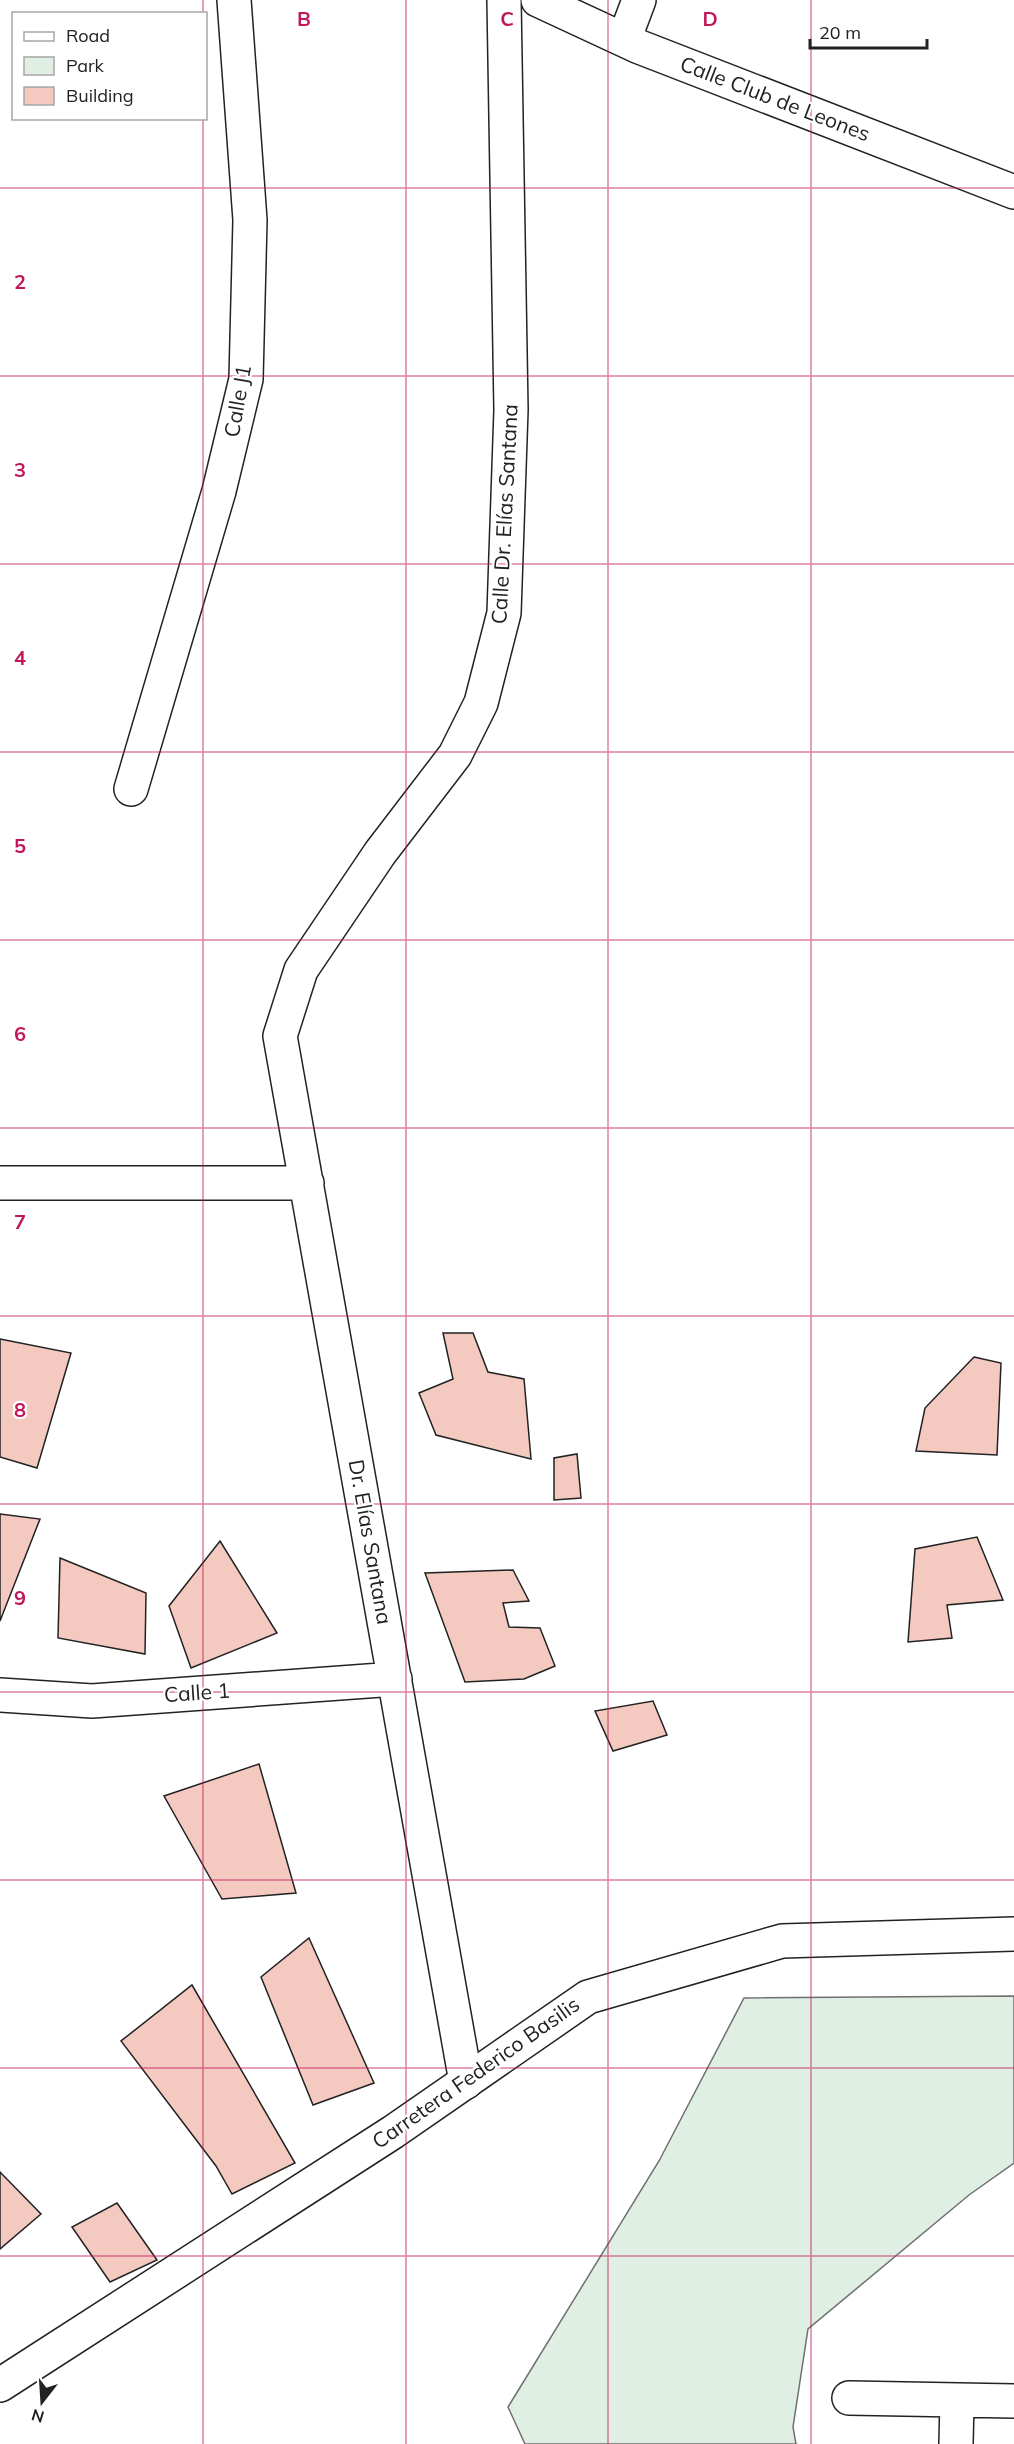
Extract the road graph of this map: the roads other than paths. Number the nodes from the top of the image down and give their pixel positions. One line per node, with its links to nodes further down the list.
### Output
1 (234, 0): 7 (street, Calle J1)
2 (504, 0): 8 (street, Calle Dr. Elías Santana)
3 (538, 0): 5 (street, Calle Club de Leones)
4 (639, 0): 5 (street)
5 (624, 40): 6 (street, Calle Club de Leones)
6 (1014, 192)
7 (131, 789)
8 (289, 1003): 10 (street, Dr. Elías Santana)
9 (0, 1183): 10 (street)
10 (307, 1183): 11 (street, Dr. Elías Santana)
11 (394, 1679): 12 (street, Calle 1); 14 (street, Dr. Elías Santana)
12 (0, 1695)
13 (1014, 1934): 14 (street, Carretera Federico Basilis)
14 (466, 2082): 15 (street, Carretera Federico Basilis)
15 (0, 2385)
16 (849, 2398): 17 (street)
17 (957, 2400): 18 (street); 19 (street)
18 (1014, 2401)
19 (956, 2444)

